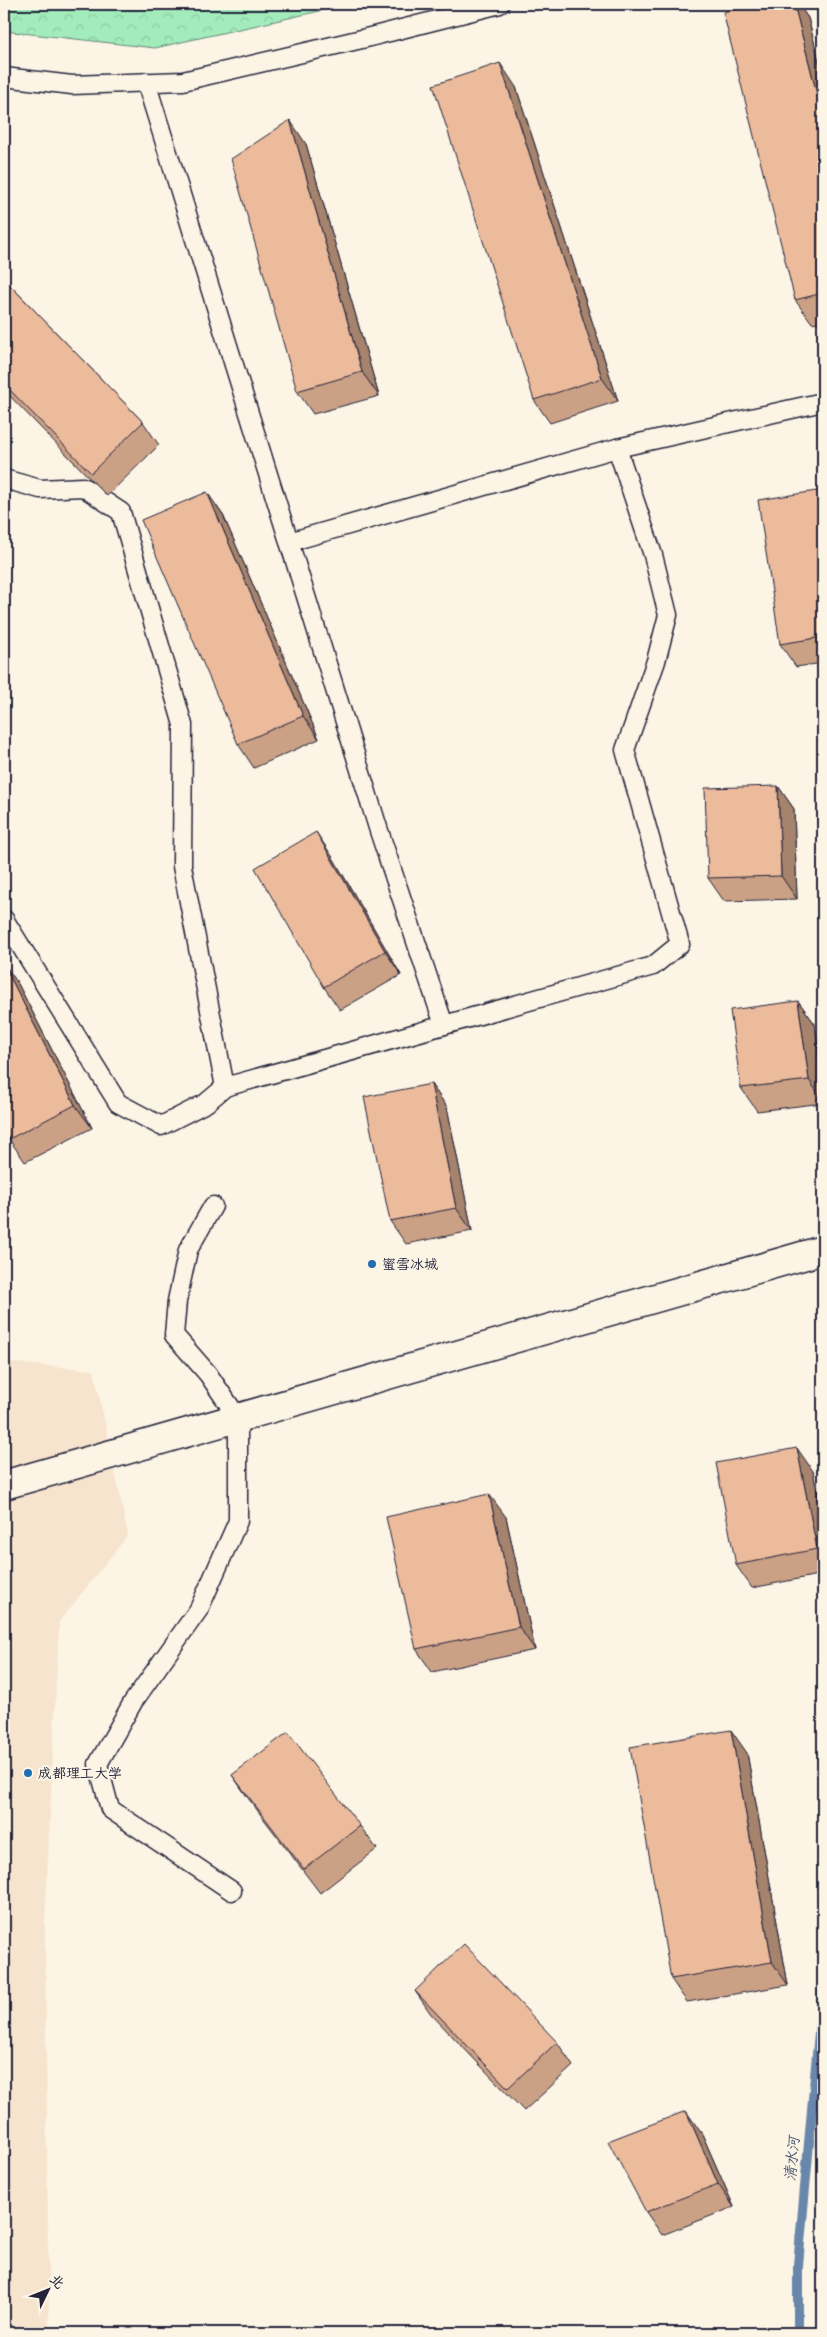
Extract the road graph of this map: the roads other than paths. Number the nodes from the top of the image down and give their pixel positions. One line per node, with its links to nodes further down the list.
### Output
1 (500, 4): 3 (lane)
2 (4, 77): 3 (lane)
3 (146, 82): 7 (lane)
4 (823, 402): 5 (lane)
5 (617, 448): 7 (lane); 9 (lane)
6 (4, 479): 10 (lane)
7 (290, 542): 9 (lane)
8 (4, 919): 10 (lane)
9 (444, 1025): 10 (lane)
10 (225, 1087)
11 (212, 1206): 13 (lane)
12 (823, 1250): 13 (street)
13 (238, 1418): 14 (street); 15 (lane)
14 (4, 1485)
15 (232, 1891)

